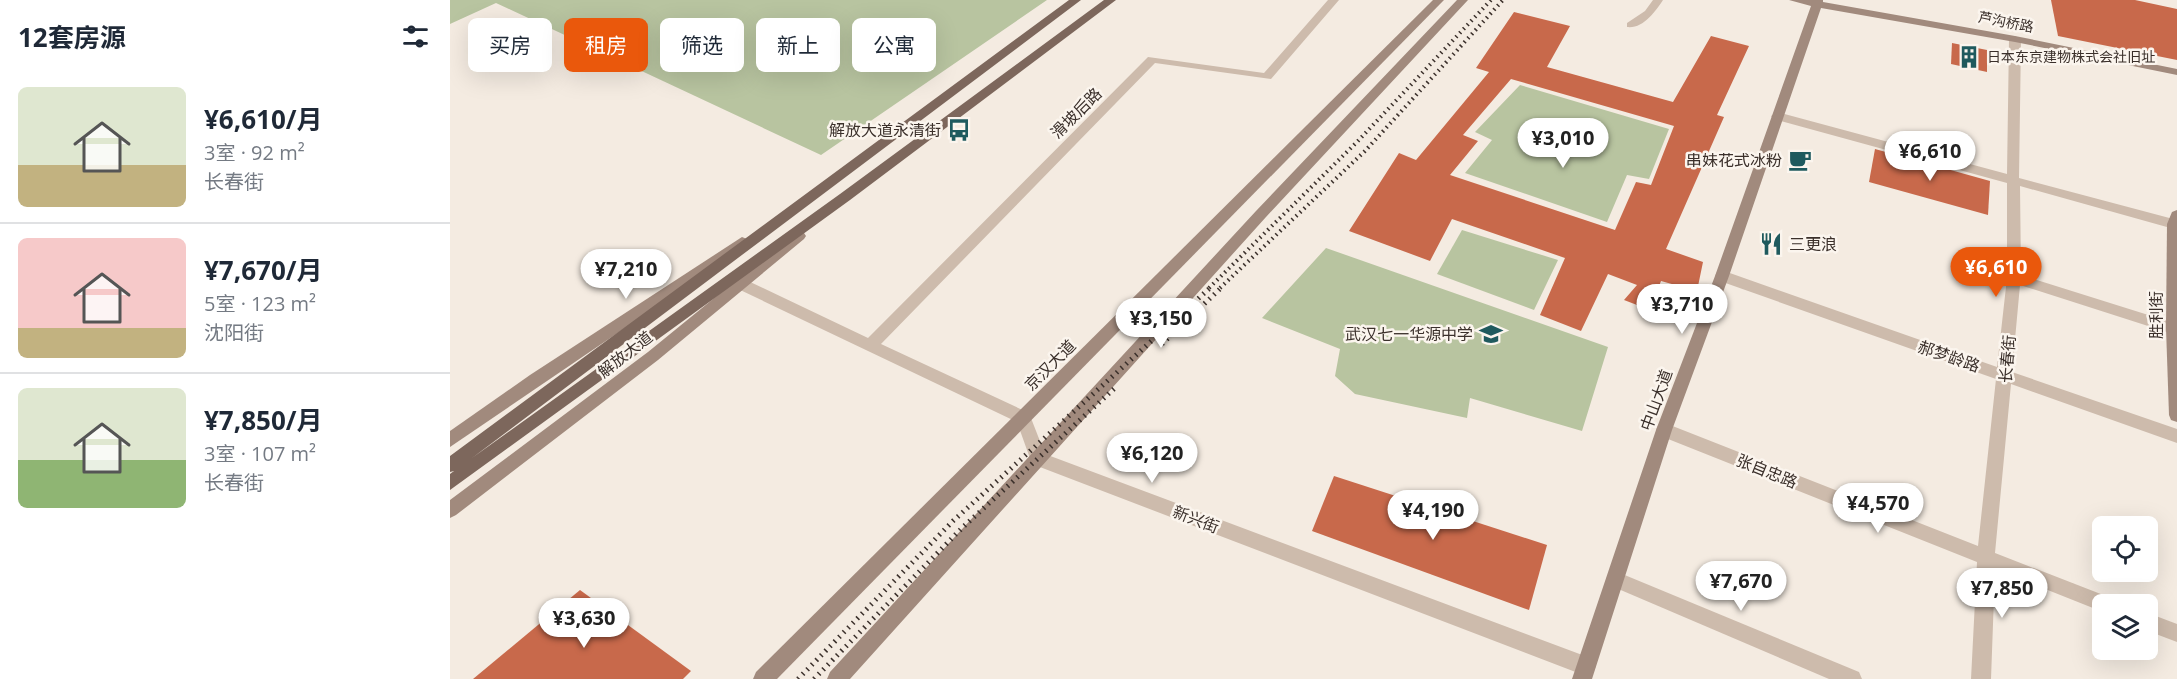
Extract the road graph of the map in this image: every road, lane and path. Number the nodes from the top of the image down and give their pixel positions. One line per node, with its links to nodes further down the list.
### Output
1 (1076, 0): 15 (main road, 解放大道)
2 (1111, 0): 16 (main road, 解放大道)
3 (1334, 0): 22 (street, 滑坡后路)
4 (1439, 0): 26 (main road, 京汉大道)
5 (1463, 0): 30 (main road)
6 (1658, 0): 9 (street)
7 (1794, 0): 8 (main road, 芦沟桥路)
8 (1827, 2): 10 (main road, 芦沟桥路); 11 (main road, 芦沟桥路); 13 (main road, 中山大道)
9 (1631, 25)
10 (2015, 39): 12 (main road, 芦沟桥路); 14 (street, 长春街)
11 (2177, 65)
12 (2177, 72)
13 (1777, 116): 14 (street); 18 (main road, 中山大道)
14 (2013, 179): 17 (street); 19 (street, 长春街)
15 (821, 187): 23 (main road, 解放大道); 29 (main road, 解放大道)
16 (845, 197): 20 (main road, 解放大道); 23 (main road, 解放大道)
17 (2176, 220): 21 (main road, 胜利街)
18 (1722, 276): 24 (street, 郝梦龄路); 27 (main road, 中山大道)
19 (2014, 278): 21 (street); 24 (street, 长春街)
20 (741, 284): 22 (street); 33 (main road, 解放大道)
21 (2174, 328): 25 (main road, 胜利街)
22 (870, 345): 26 (street)
23 (601, 363): 31 (main road, 解放大道); 32 (main road, 解放大道)
24 (2005, 376): 28 (street, 郝梦龄路); 34 (street, 长春街)
25 (2177, 415)
26 (1023, 418): 30 (street); 40 (main road, 京汉大道)
27 (1664, 430): 34 (street, 张自忠路); 35 (main road, 中山大道)
28 (2177, 436)
29 (450, 440)
30 (1038, 459): 39 (street, 新兴街); 41 (main road)
31 (450, 465)
32 (450, 483)
33 (450, 510)
34 (1986, 558): 36 (street, 张自忠路); 43 (street, 长春街)
35 (1615, 579): 39 (main road, 中山大道); 42 (street)
36 (2092, 599)
37 (2158, 626): 38 (street)
38 (2177, 633)
39 (1584, 672)
40 (763, 679)
41 (837, 679)
42 (1852, 679)
43 (1981, 679)

